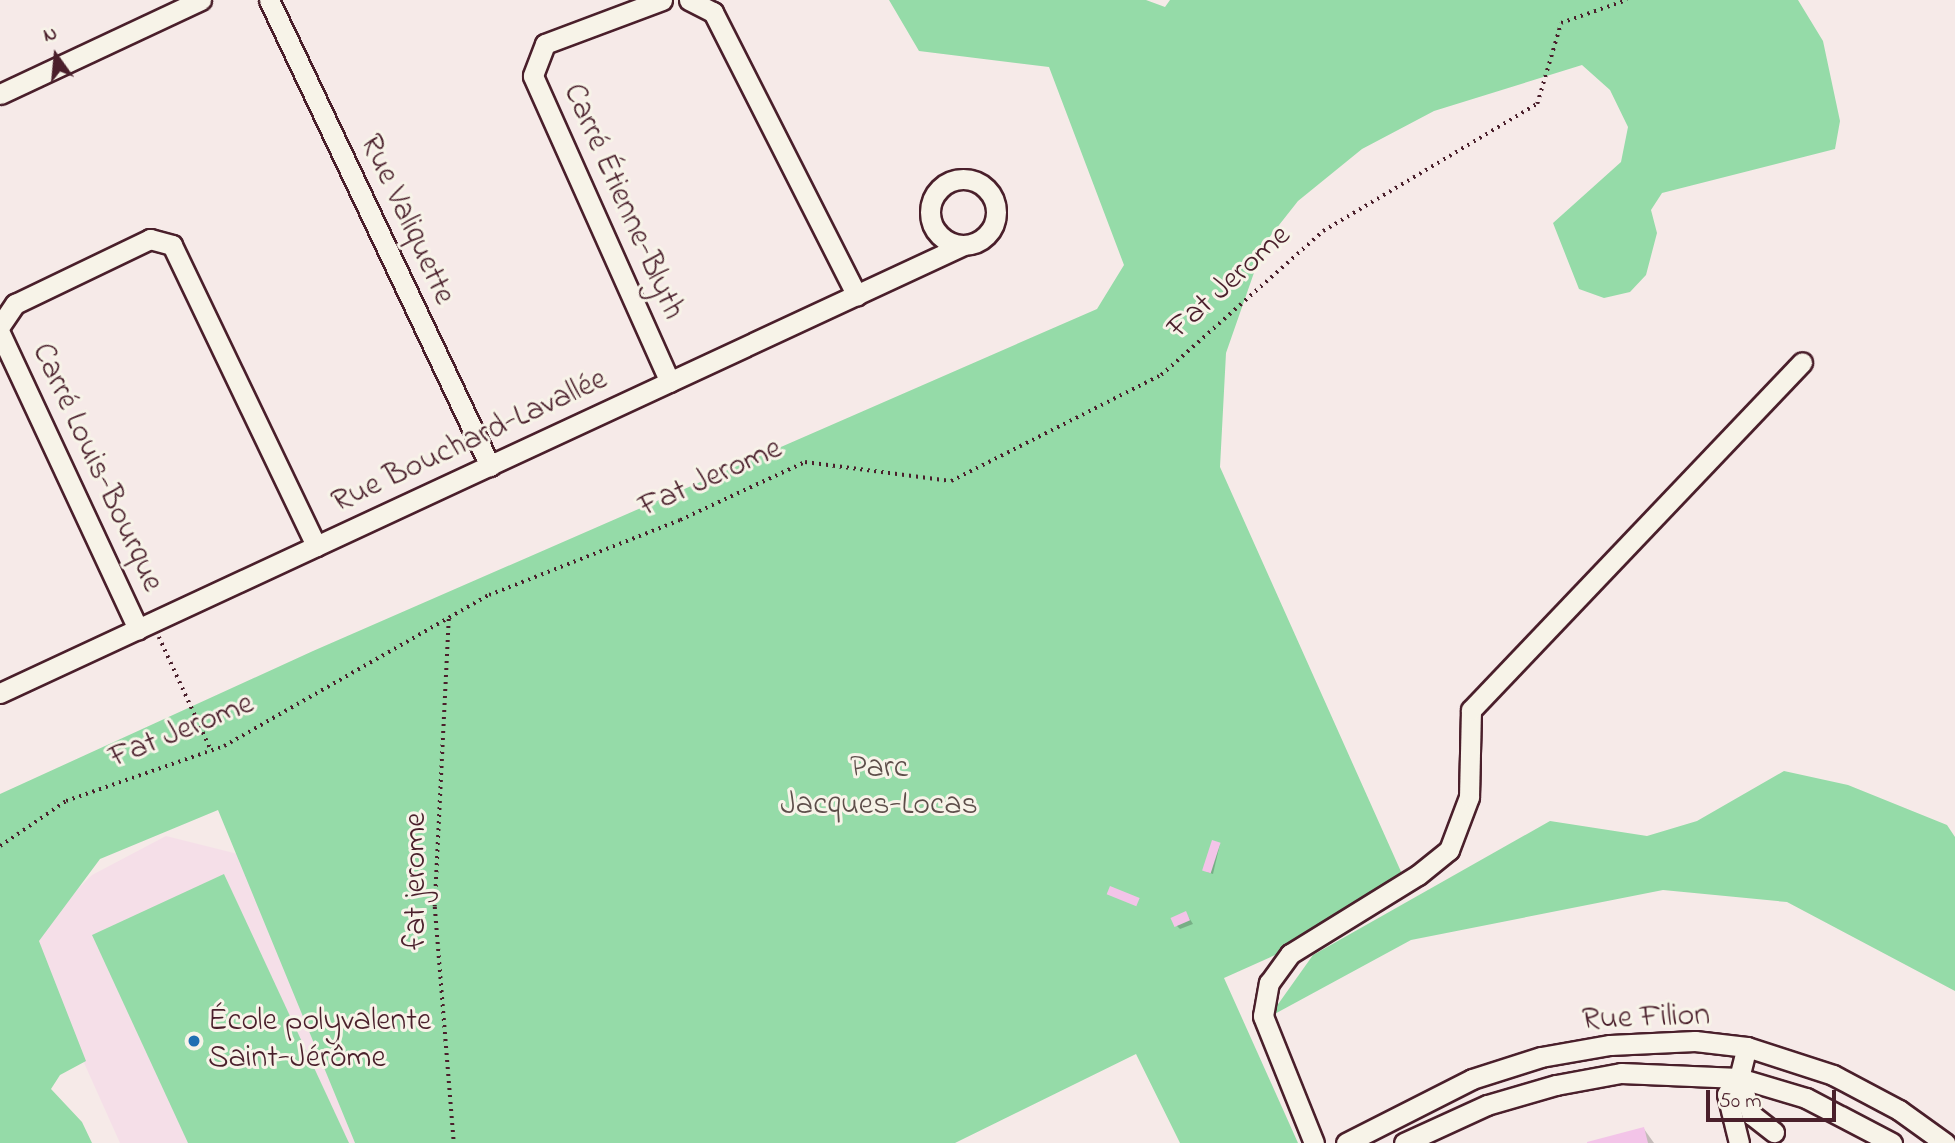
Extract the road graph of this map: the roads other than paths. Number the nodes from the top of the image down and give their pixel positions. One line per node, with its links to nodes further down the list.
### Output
1 (201, 0): 5 (street)
2 (269, 0): 12 (street, Rue Valiquette)
3 (662, 0): 11 (street, Carré Étienne-Blyth)
4 (689, 0): 7 (street)
5 (0, 94)
6 (964, 245): 7 (street, Rue Bouchard-Lavallée)
7 (857, 296): 11 (street, Rue Bouchard-Lavallée)
8 (0, 326): 13 (street, Carré Louis-Bourque)
9 (0, 333): 14 (street, Carré Louis-Bourque)
10 (1802, 362): 19 (street)
11 (670, 382): 12 (street, Rue Bouchard-Lavallée)
12 (490, 466): 13 (street, Rue Bouchard-Lavallée)
13 (316, 546): 14 (street, Rue Bouchard-Lavallée)
14 (145, 625): 15 (street, Rue Bouchard-Lavallée)
15 (0, 693)
16 (1747, 1047): 17 (street); 20 (street, Rue Filion); 24 (street, Rue Filion)
17 (1739, 1078): 18 (street); 18 (street); 21 (street, Rue Filion); 23 (street, Rue Filion)
18 (1734, 1123): 22 (street)
19 (1314, 1143)
20 (1346, 1143)
21 (1404, 1143)
22 (1740, 1143)
23 (1892, 1143)
24 (1945, 1143)

